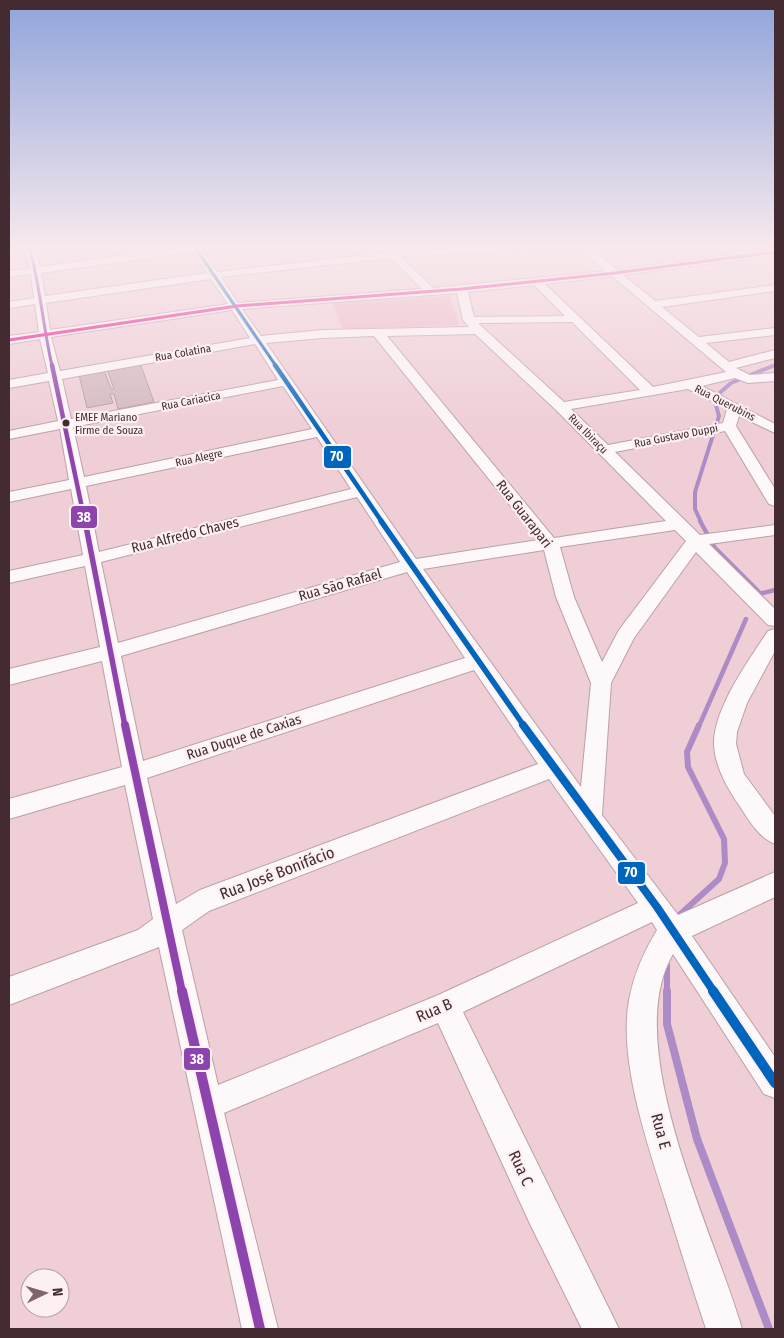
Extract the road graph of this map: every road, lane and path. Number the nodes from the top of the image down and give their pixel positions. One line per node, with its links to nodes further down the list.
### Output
1 (41, 308): 11 (street)
2 (221, 308): 11 (street)
3 (239, 308): 13 (street)
4 (468, 308): 8 (street)
5 (565, 308): 7 (street)
6 (657, 308): 14 (street)
7 (576, 319): 8 (street, Rua Colatina); 22 (street)
8 (474, 325): 10 (street, Rua Colatina); 23 (street, Rua Ibiraçu)
9 (775, 331): 14 (street)
10 (378, 333): 13 (street, Rua Colatina); 38 (street, Rua Guarapari)
11 (45, 335): 12 (street); 17 (street)
12 (9, 340)
13 (258, 340): 17 (street, Rua Colatina); 19 (street)
14 (697, 341): 16 (street)
15 (775, 354): 16 (street)
16 (735, 373): 18 (street); 21 (street)
17 (56, 375): 20 (street, Rua Colatina); 25 (street)
18 (775, 376)
19 (286, 382): 25 (street, Rua Cariacica); 28 (street)
20 (9, 384)
21 (690, 385): 22 (street, Rua Querubins); 24 (street, Rua Querubins)
22 (650, 392): 23 (street, Rua Querubins)
23 (561, 407): 30 (street, Rua Ibiraçu)
24 (734, 408): 26 (street, Rua Gustavo Duppi); 27 (street, Rua Querubins)
25 (66, 425): 29 (street, Rua Cariacica); 31 (street)
26 (729, 426): 30 (street, Rua Gustavo Duppi); 34 (street)
27 (775, 429)
28 (320, 432): 31 (street, Rua Alegre); 32 (street)
29 (9, 435)
30 (604, 450): 35 (street, Rua Ibiraçu)
31 (78, 484): 33 (street, Rua Alegre); 39 (street)
32 (361, 491): 39 (street, Rua Alfredo Chaves); 40 (street)
33 (9, 497)
34 (775, 501)
35 (679, 524): 37 (street, Rua Ibiraçu); 38 (street, Rua São Rafael)
36 (775, 530): 37 (street)
37 (695, 541): 42 (street, Rua Ibiraçu); 47 (street)
38 (551, 545): 40 (street, Rua São Rafael); 47 (street, Rua Guarapari)
39 (92, 558): 41 (street, Rua Alfredo Chaves); 44 (street)
40 (411, 565): 44 (street, Rua São Rafael); 45 (street)
41 (9, 577)
42 (775, 620)
43 (775, 636): 52 (street)
44 (110, 652): 46 (street, Rua São Rafael); 49 (street)
45 (478, 661): 48 (street); 49 (street, Rua Duque de Caxias)
46 (9, 677)
47 (601, 683): 51 (street, Rua Guarapari)
48 (553, 768): 51 (street); 55 (street, Rua José Bonifácio)
49 (134, 773): 50 (street, Rua Duque de Caxias); 55 (street)
50 (9, 809)
51 (590, 817): 54 (street)
52 (775, 833)
53 (775, 884): 54 (street, Rua B)
54 (664, 919): 57 (street, Rua B); 58 (street); 62 (street, Rua E)
55 (169, 925): 56 (street, Rua José Bonifácio); 59 (street)
56 (9, 991)
57 (445, 1006): 59 (street, Rua B); 61 (street, Rua C)
58 (775, 1083)
59 (207, 1105): 60 (street)
60 (260, 1329)
61 (601, 1329)
62 (724, 1329)

